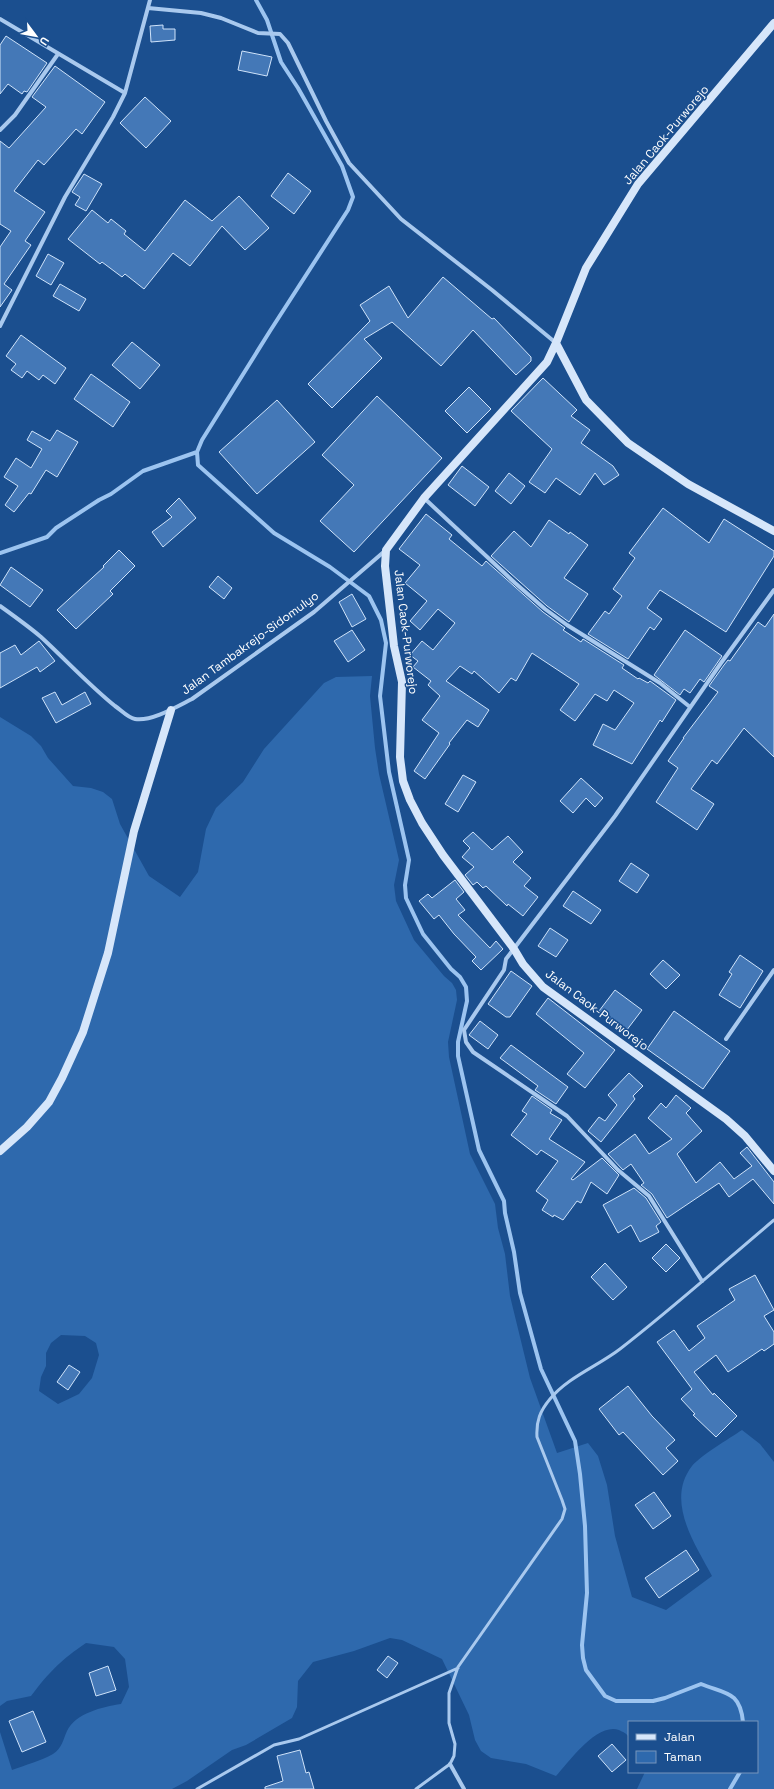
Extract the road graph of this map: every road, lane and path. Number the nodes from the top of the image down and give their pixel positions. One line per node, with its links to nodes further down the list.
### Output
1 (150, 0): 2 (street)
2 (148, 8): 6 (street); 9 (street)
3 (0, 18): 5 (street)
4 (774, 24): 9 (street, Jalan Caok-Purworejo)
5 (58, 54): 6 (street); 7 (street)
6 (125, 93): 8 (street)
7 (0, 130)
8 (0, 326)
9 (556, 343): 10 (street, Jalan Caok-Purworejo); 11 (street)
10 (424, 498): 12 (street, Jalan Caok-Purworejo); 15 (street)
11 (774, 531)
12 (386, 550): 16 (street, Jalan Tambakrejo-Sidomulyo); 17 (street, Jalan Caok-Purworejo)
13 (774, 590): 15 (street)
14 (0, 606): 16 (street, Jalan Tambakrejo-Sidomulyo)
15 (690, 707): 17 (street)
16 (171, 710): 20 (street)
17 (514, 949): 21 (street, Jalan Caok-Purworejo); 23 (street)
18 (774, 970): 19 (street)
19 (726, 1039)
20 (0, 1151)
21 (774, 1170)
22 (774, 1220): 23 (lane)
23 (702, 1281): 24 (lane)
24 (458, 1667): 25 (lane); 26 (lane)
25 (450, 1764): 27 (lane); 28 (street)
26 (197, 1789)
27 (416, 1789)
28 (464, 1789)

